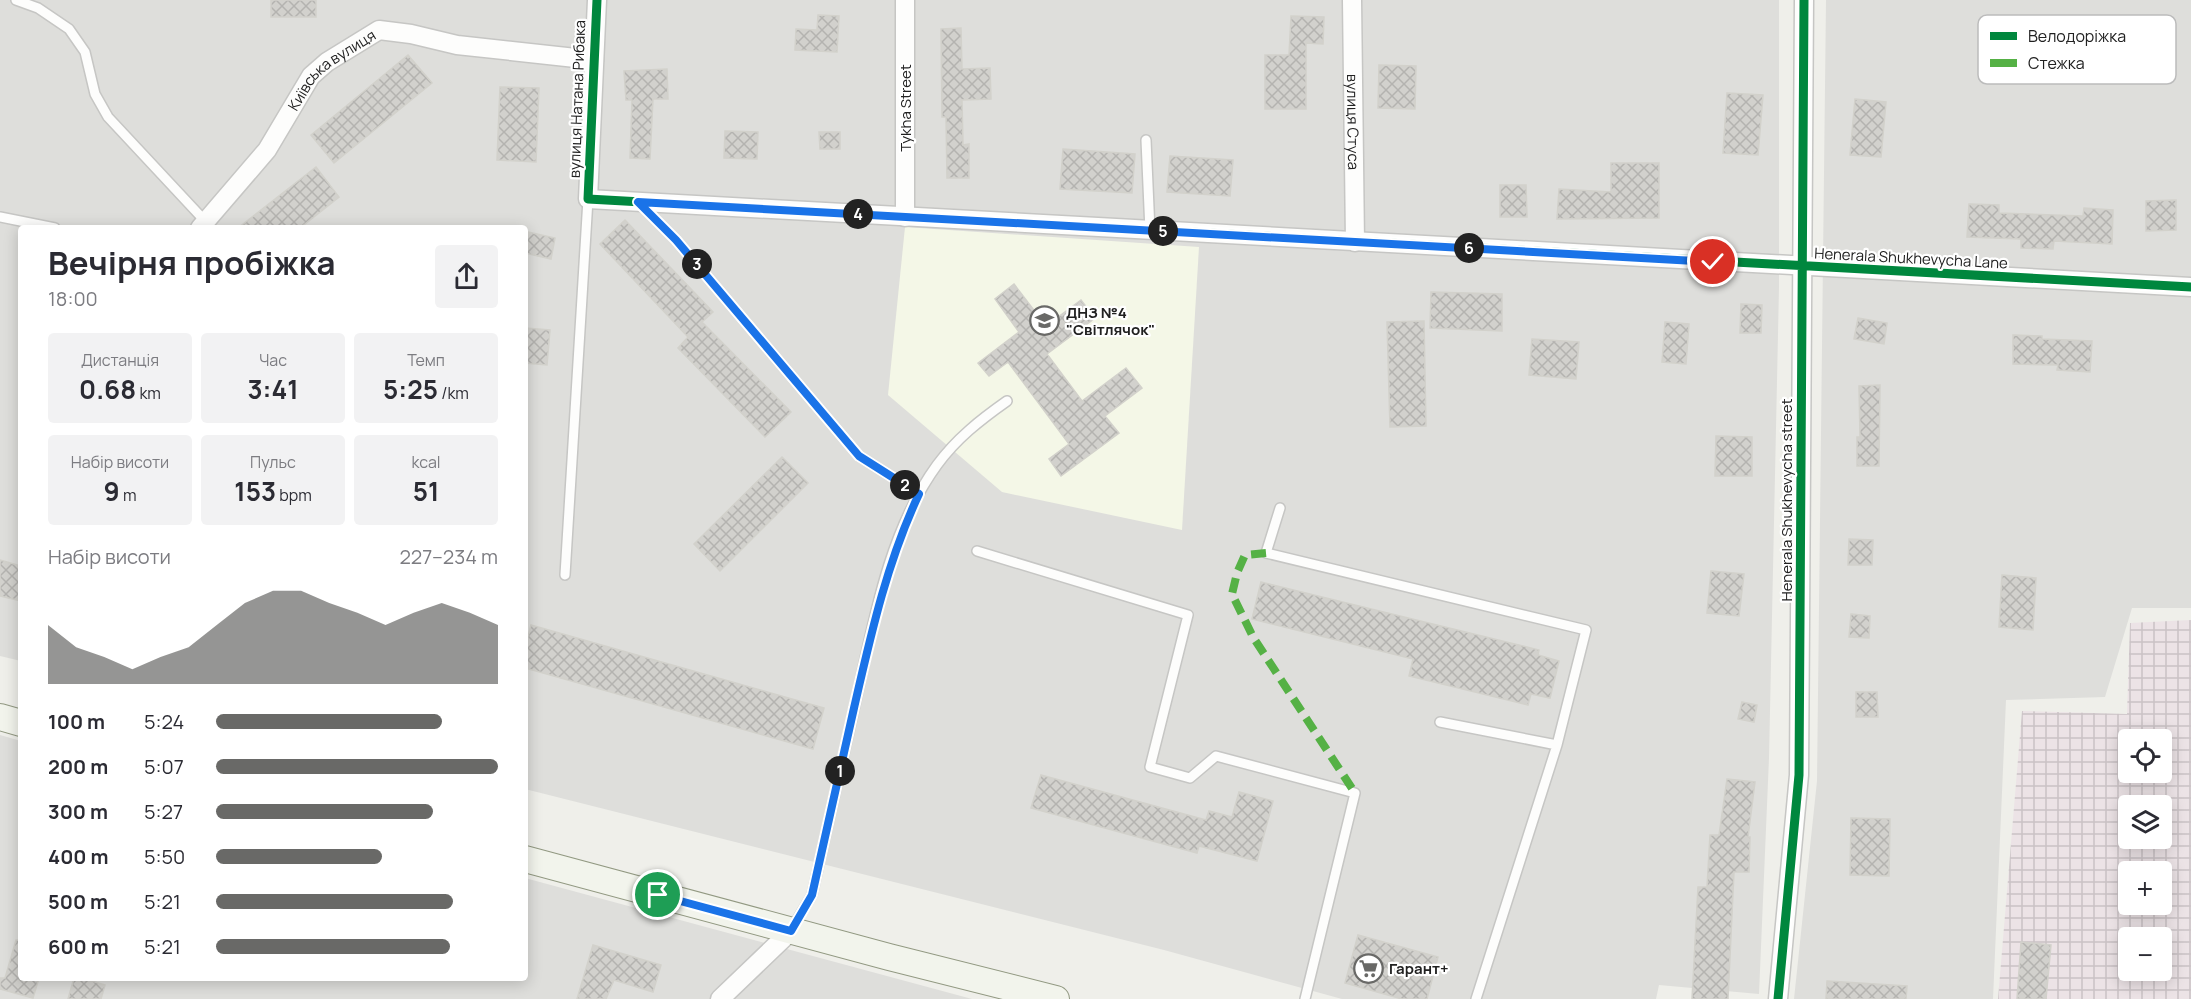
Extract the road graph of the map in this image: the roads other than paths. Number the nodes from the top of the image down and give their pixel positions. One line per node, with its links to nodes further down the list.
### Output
1 (16, 0): 13 (lane)
2 (597, 0): 6 (street, вулиця Натана Рибака)
3 (905, 0): 11 (street, Tykha Street)
4 (1352, 0): 15 (street, вулиця Стуса)
5 (1804, 0): 16 (street, Henerala Shukhevycha street)
6 (594, 60): 8 (street, вулиця Натана Рибака); 13 (street, Київська вулиця)
7 (1146, 140): 14 (lane)
8 (588, 199): 9 (street, Henerala Shukhevycha Lane); 22 (lane, вулиця Натана Рибака)
9 (638, 202): 11 (street, Henerala Shukhevycha Lane); 19 (lane)
10 (0, 217): 12 (lane)
11 (905, 217): 14 (street, Henerala Shukhevycha Lane)
12 (40, 225)
13 (202, 225)
14 (1150, 231): 15 (street, Henerala Shukhevycha Lane)
15 (1355, 242): 16 (street, Henerala Shukhevycha Lane)
16 (1802, 267): 17 (street, Henerala Shukhevycha Lane); 33 (street, Henerala Shukhevycha street)
17 (2191, 287)
18 (1007, 401): 19 (lane)
19 (919, 494): 28 (lane)
20 (1280, 508): 26 (lane)
21 (977, 551): 31 (lane)
22 (565, 575)
23 (0, 717): 24 (main road)
24 (18, 722)
25 (1440, 722): 26 (lane)
26 (1557, 745): 32 (lane)
27 (528, 860): 28 (main road)
28 (791, 931): 29 (street); 30 (main road)
29 (720, 999)
30 (1056, 999)
31 (1305, 999)
32 (1476, 999)
33 (1778, 999)

